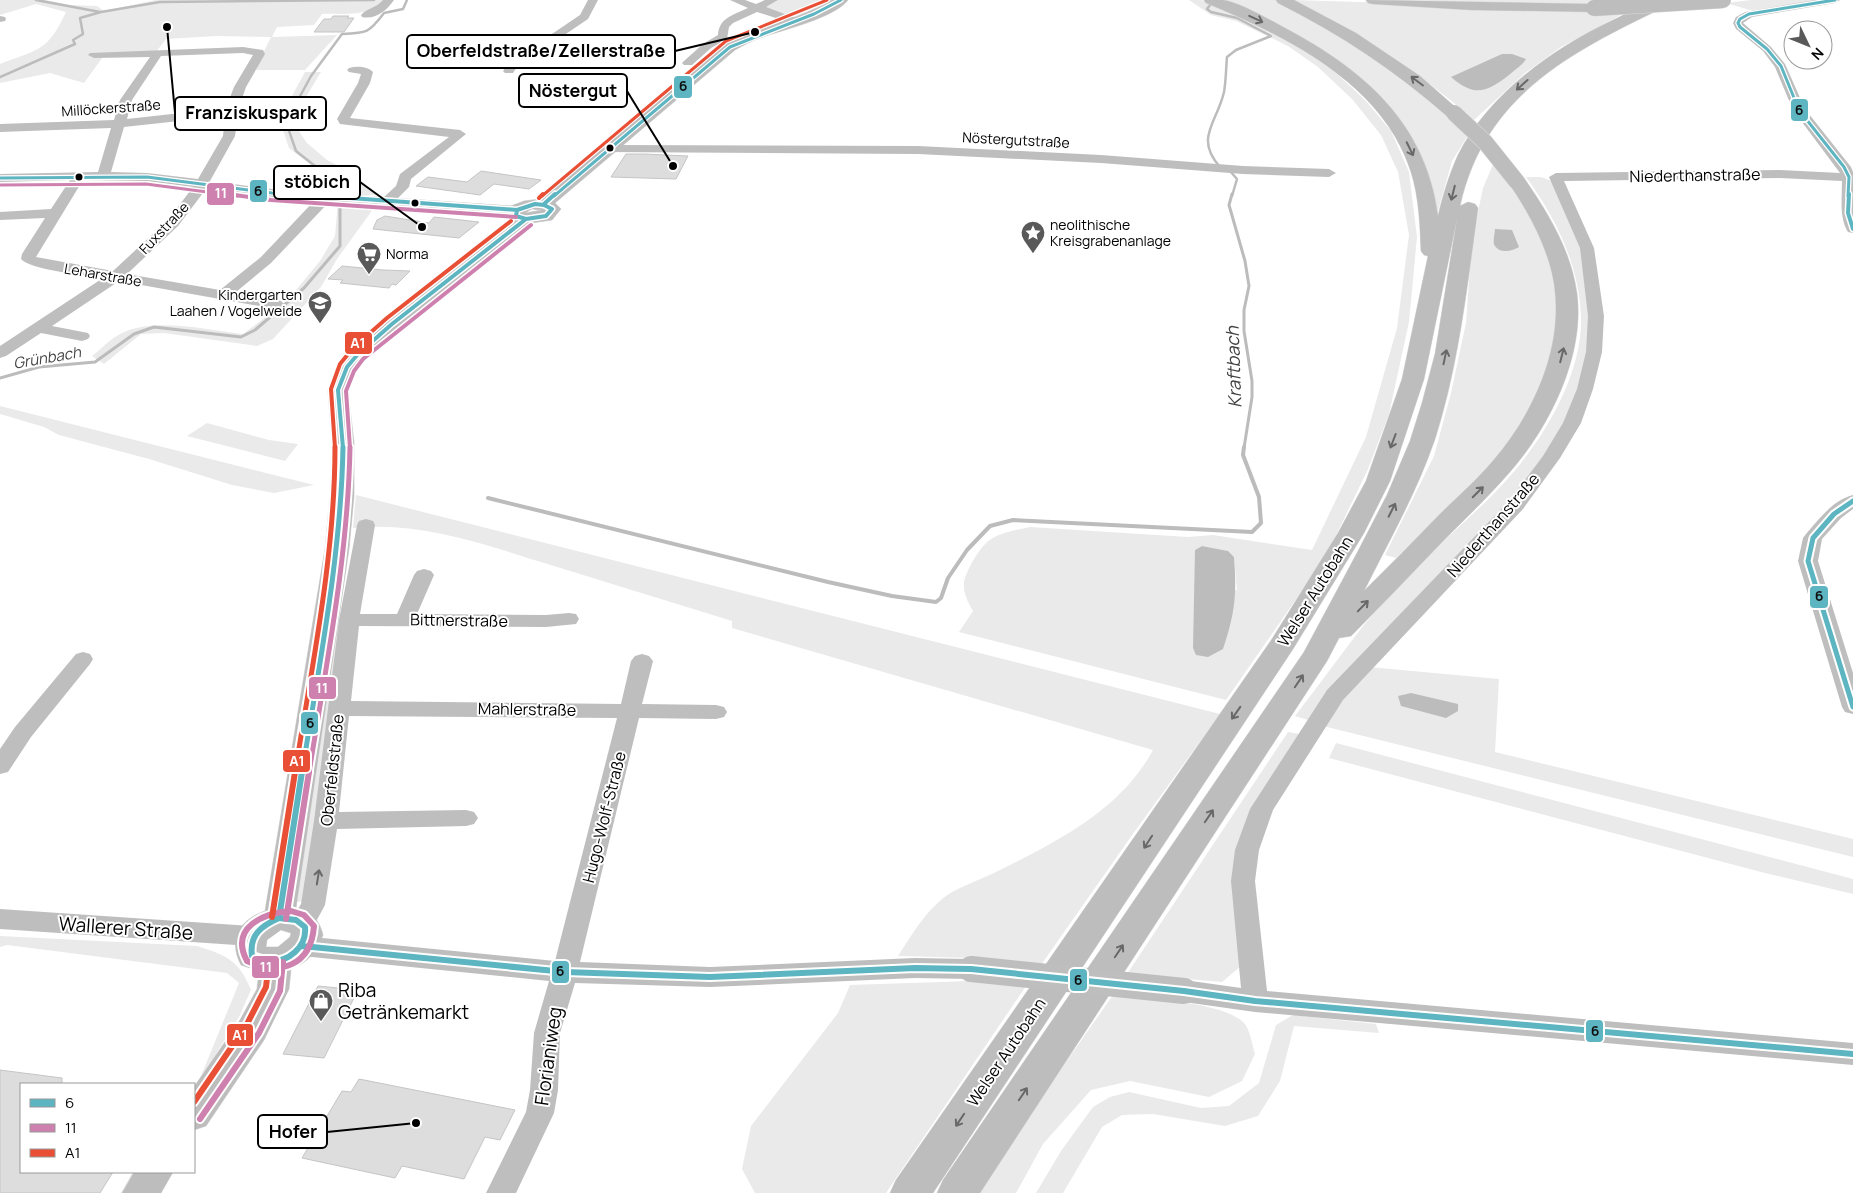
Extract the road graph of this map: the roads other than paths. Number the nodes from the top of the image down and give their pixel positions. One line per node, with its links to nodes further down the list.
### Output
1 (593, 0): 20 (street)
2 (736, 0): 13 (street)
3 (773, 0): 13 (street)
4 (841, 0): 15 (main road, Oberfeldstraße)
5 (1211, 0): 39 (highway, one-way to 39)
6 (1373, 0): 9 (highway, bridge)
7 (1668, 0): 39 (highway, Welser Autobahn, one-way to 39)
8 (1689, 0): 51 (highway, Welser Autobahn, one-way to 8)
9 (1722, 0)
10 (1835, 0): 30 (street)
11 (389, 1): 14 (street)
12 (1289, 3): 51 (highway, one-way to 12, bridge)
13 (758, 8): 15 (street); 18 (street)
14 (366, 15)
15 (794, 21): 25 (main road, Oberfeldstraße)
16 (157, 54): 17 (street, Fuxstraße); 22 (street, Fuxstraße); 23 (street)
17 (94, 55)
18 (688, 63)
19 (353, 70): 33 (street)
20 (509, 71)
21 (283, 105): 22 (street, Millöckerstraße)
22 (232, 111): 23 (street, Millöckerstraße); 31 (street, Fuxstraße)
23 (118, 123): 24 (street, Millöckerstraße); 27 (street)
24 (0, 128)
25 (610, 149): 26 (street, Nöstergutstraße); 34 (main road, Oberfeldstraße)
26 (1330, 173)
27 (104, 175): 28 (street); 31 (street)
28 (79, 176): 29 (street); 35 (street, Leharstraße)
29 (0, 178)
30 (1851, 178): 37 (street); 65 (street, Niederthanstraße)
31 (202, 184): 32 (street); 38 (street, Fuxstraße)
32 (326, 197): 33 (street); 40 (street)
33 (388, 200): 34 (street)
34 (529, 211): 63 (main road, Oberfeldstraße)
35 (54, 213): 36 (street); 38 (street, Leharstraße)
36 (0, 216)
37 (1853, 229)
38 (115, 277): 40 (street, Leharstraße); 42 (street, Fuxstraße)
39 (1432, 283): 71 (highway, Welser Autobahn, one-way to 71)
40 (223, 295): 41 (street, Leharstraße)
41 (276, 304)
42 (39, 328): 43 (street); 44 (street, Fuxstraße)
43 (82, 336)
44 (0, 353)
45 (1853, 501): 54 (street)
46 (366, 525): 50 (street, Oberfeldstraße)
47 (424, 575): 48 (street)
48 (405, 619): 49 (street, Bittnerstraße); 50 (street, Bittnerstraße)
49 (570, 619)
50 (349, 620): 55 (street, Oberfeldstraße)
51 (1317, 654): 72 (highway, Welser Autobahn, one-way to 51)
52 (83, 659): 58 (street)
53 (642, 661): 56 (street, Hugo-Wolf-Straße)
54 (1853, 707)
55 (338, 709): 56 (street, Mahlerstraße); 60 (street, Oberfeldstraße)
56 (631, 710): 57 (street, Mahlerstraße); 64 (street, Hugo-Wolf-Straße)
57 (716, 712)
58 (0, 766)
59 (466, 818): 60 (street)
60 (326, 821): 63 (street, Oberfeldstraße, one-way to 60)
61 (0, 920): 62 (street, Wallerer Straße)
62 (252, 936): 63 (main road)
63 (290, 937): 64 (street); 67 (main road, Oberfeldstraße)
64 (565, 972): 65 (street, bridge); 70 (street, Florianiweg)
65 (1255, 1001): 66 (street)
66 (1853, 1054)
67 (195, 1114)
68 (154, 1173): 69 (main road)
69 (140, 1193)
70 (501, 1193)
71 (910, 1193)
72 (957, 1193)

